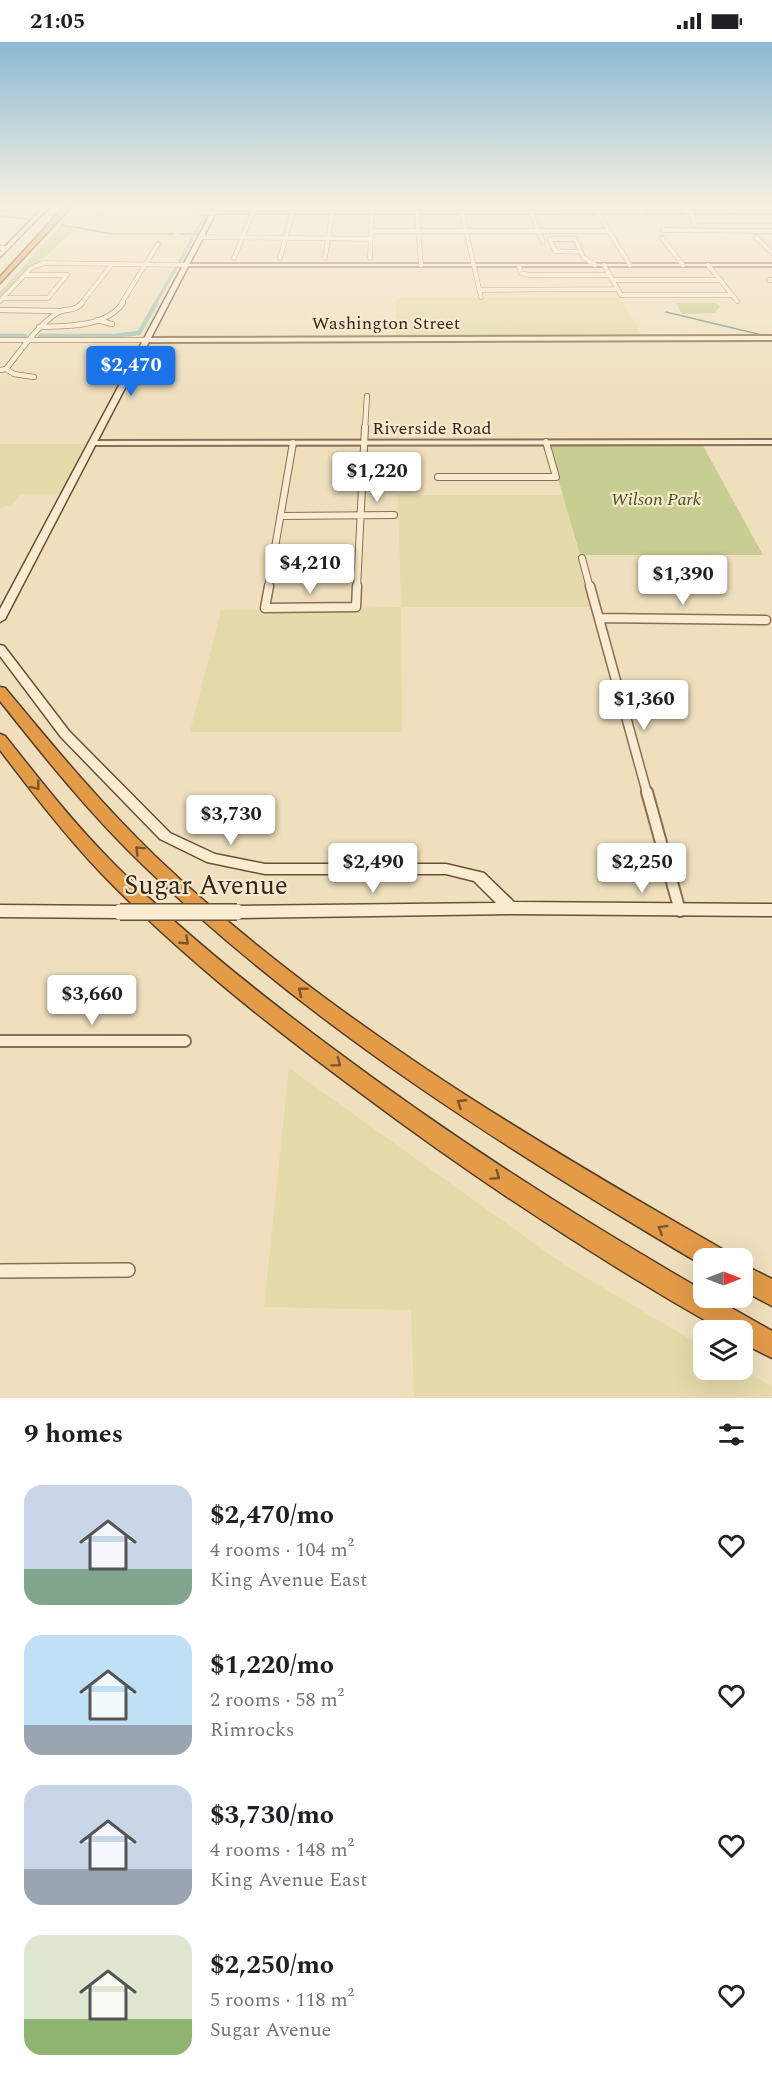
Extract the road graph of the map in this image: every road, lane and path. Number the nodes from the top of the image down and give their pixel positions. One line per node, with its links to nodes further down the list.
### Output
1 (31, 270): 9 (street)
2 (107, 270): 20 (street)
3 (142, 270): 21 (street)
4 (184, 270): 27 (main road)
5 (475, 270): 14 (street)
6 (520, 270): 10 (street)
7 (606, 270): 10 (street)
8 (713, 270): 12 (street)
9 (25, 275): 17 (street); 17 (street)
10 (609, 275): 11 (street)
11 (612, 280): 12 (street); 13 (street)
12 (721, 280): 15 (street)
13 (617, 289): 14 (street); 15 (street)
14 (479, 290): 16 (street)
15 (732, 295): 18 (street)
16 (481, 297)
17 (2, 300)
18 (737, 301)
19 (0, 310): 20 (street)
20 (60, 311): 23 (street)
21 (97, 320): 22 (street); 23 (street)
22 (112, 324)
23 (39, 327): 26 (street)
24 (772, 338): 27 (street, Washington Street)
25 (0, 340): 26 (street, Washington Street)
26 (28, 340): 27 (street, Washington Street); 28 (street)
27 (148, 340): 33 (main road)
28 (3, 370): 29 (street)
29 (34, 376)
30 (367, 396): 35 (street)
31 (546, 442): 32 (street, Riverside Road); 35 (street, Riverside Road); 36 (street)
32 (772, 442)
33 (93, 443): 34 (street, Riverside Road); 43 (main road)
34 (293, 443): 35 (street, Riverside Road); 38 (street)
35 (365, 443): 39 (street)
36 (438, 477)
37 (394, 515): 39 (street)
38 (281, 516): 39 (street); 41 (street)
39 (360, 516): 41 (street)
40 (582, 558): 42 (street)
41 (356, 607)
42 (599, 618): 44 (street); 51 (street)
43 (0, 619)
44 (766, 620)
45 (0, 648): 48 (main road)
46 (0, 691): 54 (highway, one-way to 46)
47 (0, 740): 59 (highway, one-way to 59)
48 (511, 908): 50 (main road, Sugar Avenue, bridge); 51 (main road, Sugar Avenue)
49 (772, 910): 51 (main road, Sugar Avenue)
50 (0, 911)
51 (680, 911)
52 (0, 1041): 53 (street)
53 (185, 1041)
54 (697, 1248)
55 (128, 1270): 56 (street)
56 (0, 1271)
57 (753, 1282): 58 (highway)
58 (772, 1293)
59 (772, 1345)

